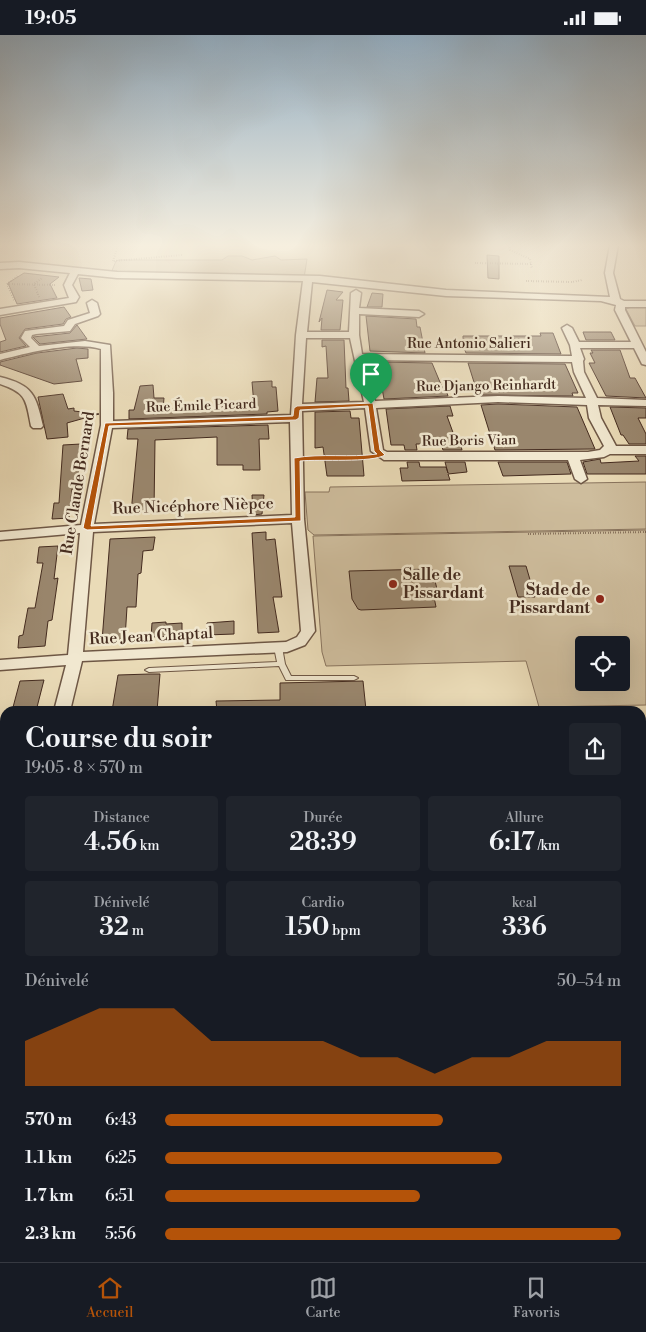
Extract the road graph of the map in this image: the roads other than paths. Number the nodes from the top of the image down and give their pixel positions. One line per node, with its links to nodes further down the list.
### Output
1 (61, 302): 8 (street)
2 (305, 302): 11 (street)
3 (355, 302): 7 (street)
4 (92, 303): 15 (street)
5 (620, 303): 6 (street); 14 (street)
6 (646, 304)
7 (354, 311): 9 (street); 12 (street)
8 (0, 312)
9 (419, 313)
10 (567, 327): 13 (street)
11 (301, 335): 12 (street); 24 (street)
12 (354, 335): 17 (street)
13 (575, 345): 14 (street); 18 (street)
14 (637, 345): 19 (street)
15 (36, 348): 16 (street); 25 (street, Rue Claude Bernard)
16 (0, 357)
17 (358, 357): 18 (street, Rue Antonio Salieri); 23 (street)
18 (579, 359): 21 (street)
19 (646, 361)
20 (0, 380): 26 (street)
21 (592, 401): 22 (street, Rue Django Reinhardt); 23 (street, Rue Django Reinhardt); 27 (street)
22 (646, 403)
23 (371, 404): 24 (street, Rue Django Reinhardt); 29 (street, Rue Boris Vian)
24 (296, 413): 25 (street, Rue Émile Picard); 31 (street)
25 (107, 425): 32 (street, Rue Claude Bernard)
26 (37, 426)
27 (608, 450): 28 (street, Rue Boris Vian); 29 (street, Rue Boris Vian)
28 (646, 450)
29 (573, 456): 30 (street)
30 (581, 479)
31 (298, 519): 32 (street, Rue Nicéphore Nièpce); 34 (street, Rue Jean Chaptal)
32 (87, 528): 33 (street, Rue Nicéphore Nièpce); 35 (street, Rue Claude Bernard)
33 (0, 536)
34 (278, 647): 35 (street, Rue Jean Chaptal); 36 (lane)
35 (75, 658): 37 (street, Rue Jean Chaptal); 40 (street, Rue Claude Bernard)
36 (281, 664): 38 (lane); 39 (lane)
37 (0, 665)
38 (149, 670)
39 (354, 678)
40 (63, 706)

